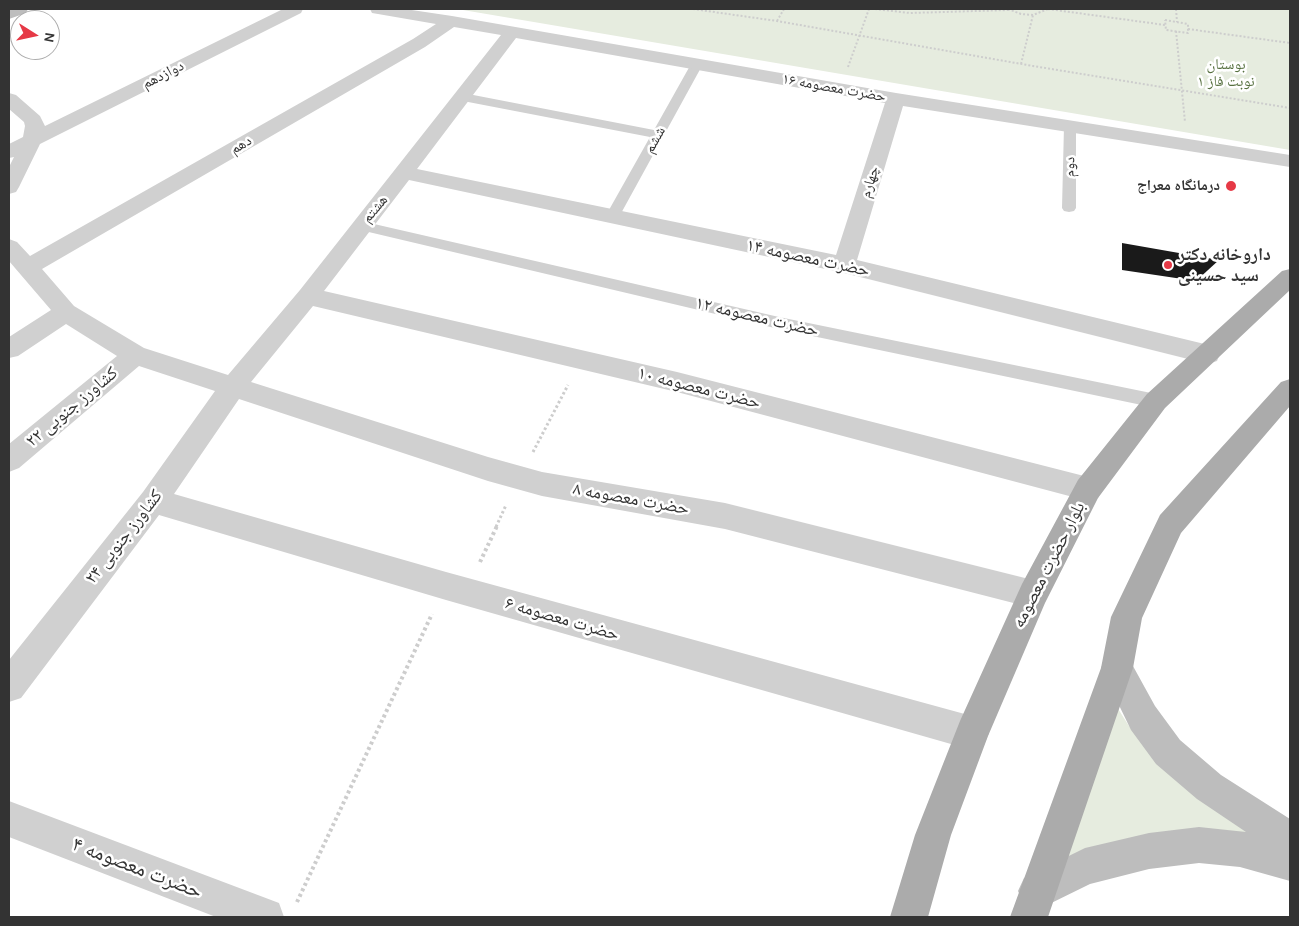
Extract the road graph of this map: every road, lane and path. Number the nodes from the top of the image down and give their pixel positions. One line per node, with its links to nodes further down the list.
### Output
1 (20, 9): 11 (street)
2 (295, 9): 32 (street, دوازدهم)
3 (378, 9): 13 (street, حضرت معصومه ۱۶)
4 (693, 9): 14 (path)
5 (784, 9): 14 (path)
6 (869, 9): 20 (path)
7 (875, 9): 10 (path)
8 (1048, 9): 12 (path); 16 (path)
9 (1176, 9): 15 (path)
10 (1009, 10): 12 (path)
11 (9, 14)
12 (1032, 15): 23 (path)
13 (452, 21): 18 (street, حضرت معصومه ۱۶); 43 (street, دهم)
14 (778, 21): 20 (path)
15 (1177, 22): 16 (path); 17 (path)
16 (1165, 25): 19 (path)
17 (1188, 29): 19 (path); 21 (path)
18 (513, 31): 22 (street, حضرت معصومه ۱۶); 26 (street, هشتم)
19 (1176, 31): 25 (path)
20 (860, 36): 23 (path); 24 (path)
21 (1290, 43)
22 (697, 64): 24 (street, حضرت معصومه ۱۶); 31 (lane, ششم)
23 (1021, 64): 25 (path)
24 (838, 89): 28 (street, حضرت معصومه ۱۶)
25 (1181, 90): 29 (path); 33 (path)
26 (463, 97): 31 (lane); 36 (street, هشتم)
27 (9, 99): 32 (street)
28 (896, 99): 30 (street, حضرت معصومه ۱۶); 42 (street, چهارم)
29 (1290, 108)
30 (1070, 126): 33 (street, حضرت معصومه ۱۶); 38 (lane, دوم)
31 (658, 135): 39 (lane, ششم)
32 (32, 141): 34 (street, دوازدهم); 37 (street)
33 (1187, 145): 35 (street, حضرت معصومه ۱۶)
34 (9, 152)
35 (1290, 161)
36 (405, 173): 39 (street, حضرت معصومه ۱۴); 40 (street, هشتم)
37 (9, 188)
38 (1069, 208)
39 (612, 217): 42 (street, حضرت معصومه ۱۴)
40 (361, 226): 45 (street, هشتم); 52 (lane, حضرت معصومه ۱۲)
41 (9, 248): 43 (street, حضرت معصومه ۸)
42 (844, 265): 48 (street, حضرت معصومه ۱۴)
43 (28, 267): 46 (street, حضرت معصومه ۸)
44 (1290, 277): 48 (main road, بلوار حضرت معصومه)
45 (308, 296): 50 (street, هشتم); 54 (street, حضرت معصومه ۱۰)
46 (66, 312): 47 (street); 49 (street, حضرت معصومه ۸)
47 (9, 349)
48 (1208, 354): 52 (main road, بلوار حضرت معصومه)
49 (136, 355): 50 (street, حضرت معصومه ۸); 53 (street, کشاورز جنوبی ۲۲)
50 (234, 385): 55 (street, کشاورز جنوبی ۲۴); 57 (street, حضرت معصومه ۸)
51 (1290, 389): 58 (main road)
52 (1156, 401): 54 (main road, بلوار حضرت معصومه)
53 (9, 460)
54 (1088, 489): 57 (main road, بلوار حضرت معصومه)
55 (153, 501): 56 (street, حضرت معصومه ۶); 59 (street, کشاورز جنوبی ۲۴)
56 (446, 586): 60 (street, حضرت معصومه ۶); 66 (path)
57 (1033, 594): 60 (main road, بلوار حضرت معصومه)
58 (1117, 668): 62 (street); 64 (main road)
59 (9, 686)
60 (972, 733): 67 (main road, بلوار حضرت معصومه)
61 (9, 819): 65 (street, حضرت معصومه ۴)
62 (1290, 840)
63 (1290, 863): 64 (street)
64 (1033, 904)
65 (229, 911): 66 (street, حضرت معصومه ۴)
66 (280, 913)
67 (909, 917)

